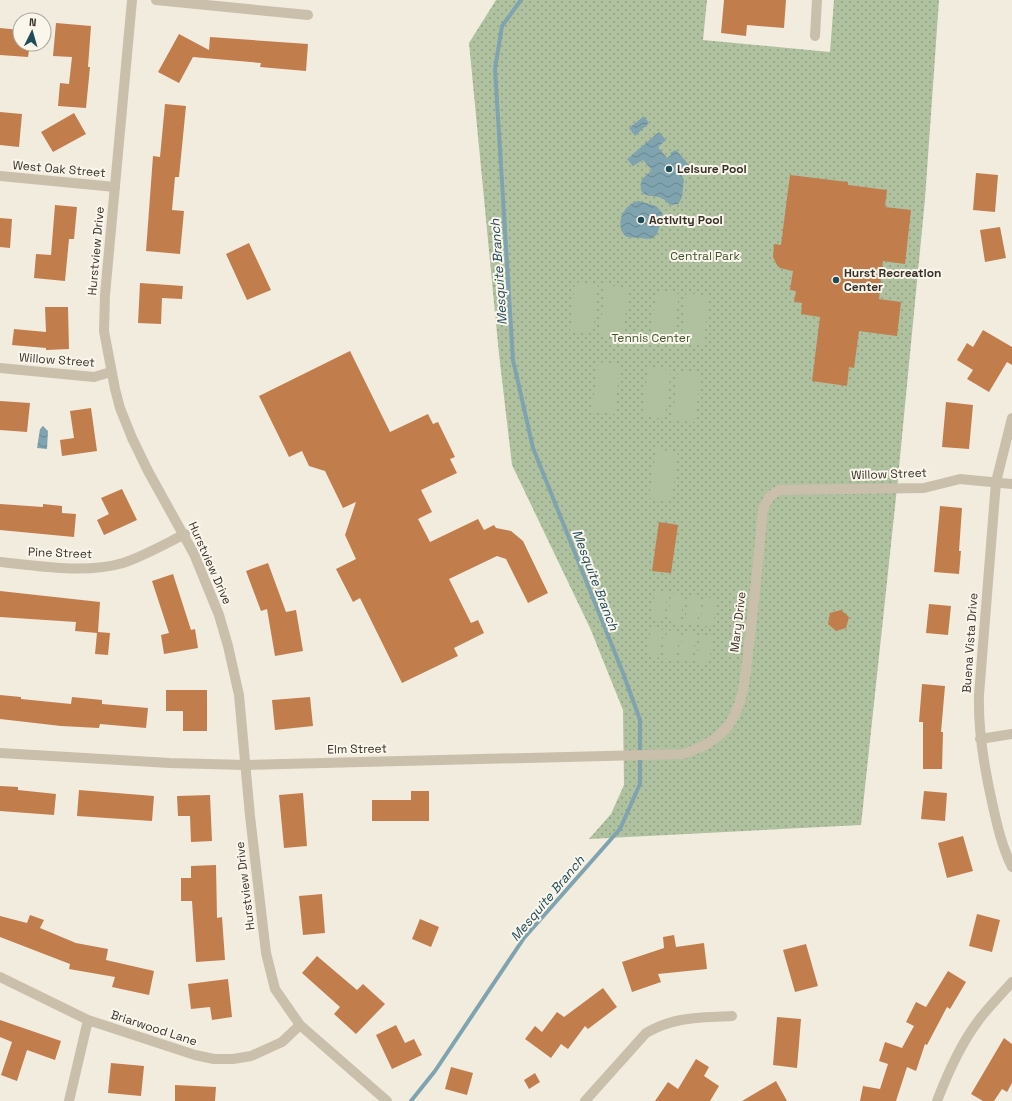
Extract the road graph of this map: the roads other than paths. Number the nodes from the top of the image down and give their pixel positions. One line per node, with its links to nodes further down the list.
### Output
1 (132, 0): 7 (street, Hurstview Drive)
2 (156, 0): 4 (street)
3 (817, 0): 5 (street)
4 (308, 15)
5 (815, 36)
6 (0, 176): 7 (street, West Oak Street)
7 (115, 187): 9 (street, Hurstview Drive)
8 (0, 368): 9 (street, Willow Street)
9 (111, 372): 14 (street, Hurstview Drive)
10 (1012, 418): 11 (street, Buena Vista Drive)
11 (996, 482): 12 (street, Willow Street); 13 (street, Willow Street); 17 (street, Buena Vista Drive)
12 (1012, 484)
13 (769, 497): 18 (street, Mary Drive)
14 (185, 534): 15 (street, Pine Street); 20 (street, Hurstview Drive)
15 (0, 562)
16 (1012, 734): 17 (street)
17 (980, 739): 21 (street, Buena Vista Drive)
18 (711, 741): 20 (street, Elm Street)
19 (0, 753): 20 (street, Elm Street)
20 (246, 765): 26 (street, Hurstview Drive)
21 (1012, 867)
22 (0, 977): 25 (street, Briarwood Lane)
23 (1012, 982): 30 (street)
24 (732, 1016): 29 (street)
25 (88, 1020): 26 (street, Briarwood Lane); 28 (street)
26 (300, 1025): 27 (street, Hurstview Drive)
27 (385, 1099)
28 (69, 1101)
29 (585, 1101)
30 (937, 1101)

